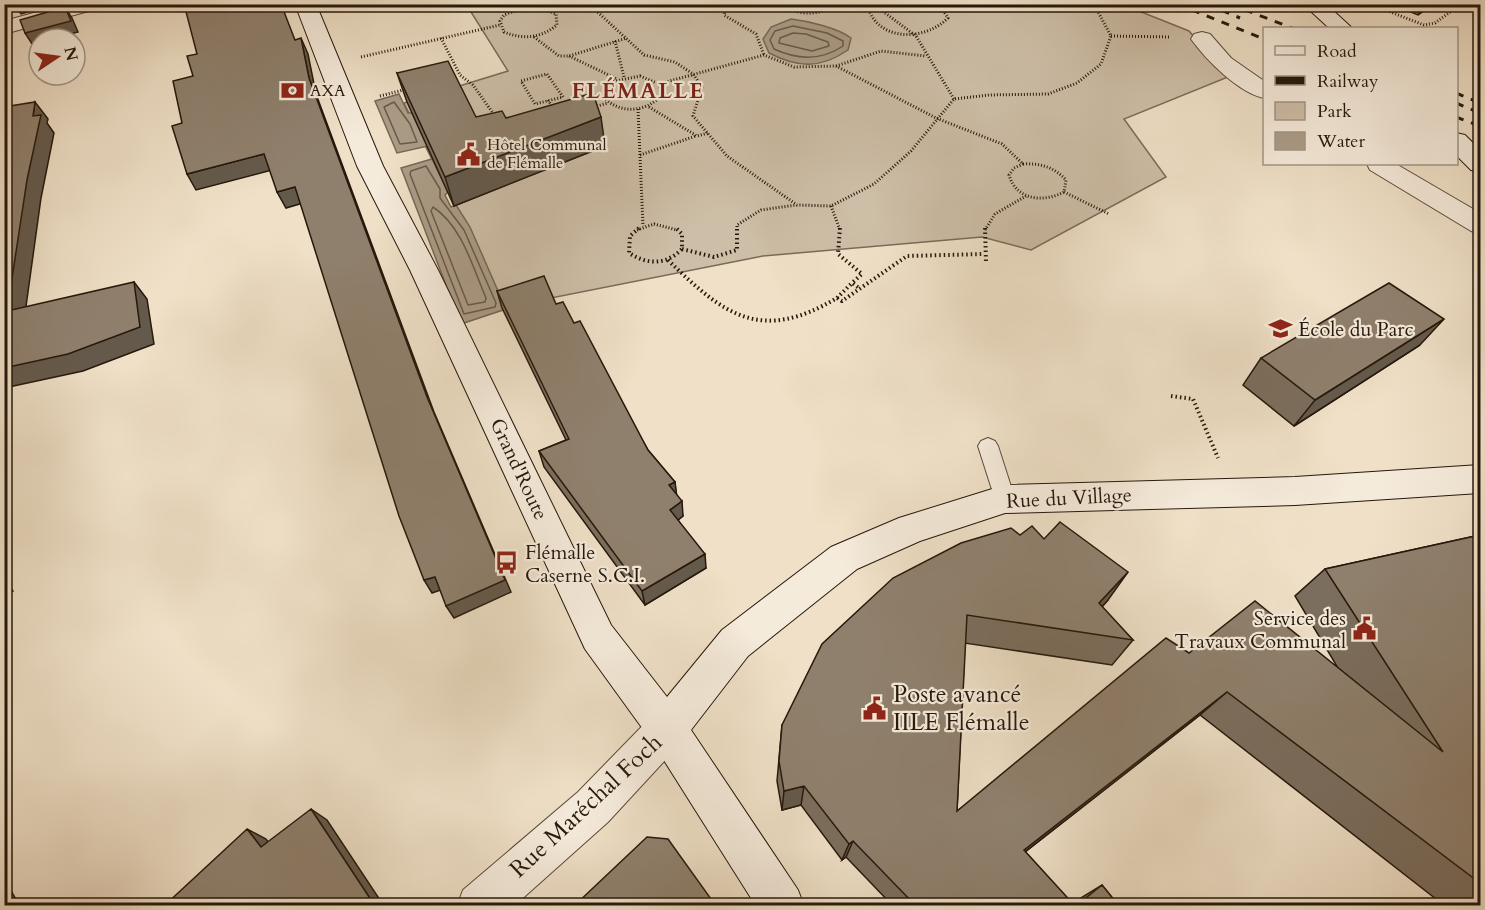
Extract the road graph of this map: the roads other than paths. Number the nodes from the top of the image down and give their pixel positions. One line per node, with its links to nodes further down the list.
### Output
1 (93, 4): 5 (street)
2 (305, 4): 15 (street, Grand'Route)
3 (1313, 4): 4 (street)
4 (1340, 27)
5 (4, 28)
6 (1202, 39): 7 (street)
7 (1263, 90)
8 (1458, 142): 9 (street)
9 (1480, 164)
10 (1381, 165): 11 (street)
11 (1480, 225)
12 (988, 446): 14 (lane)
13 (1480, 479): 14 (street, Rue du Village)
14 (1005, 499): 15 (street, Rue du Village)
15 (667, 729): 16 (street, Rue Maréchal Foch); 17 (street, Grand'Route)
16 (479, 906)
17 (782, 906)

